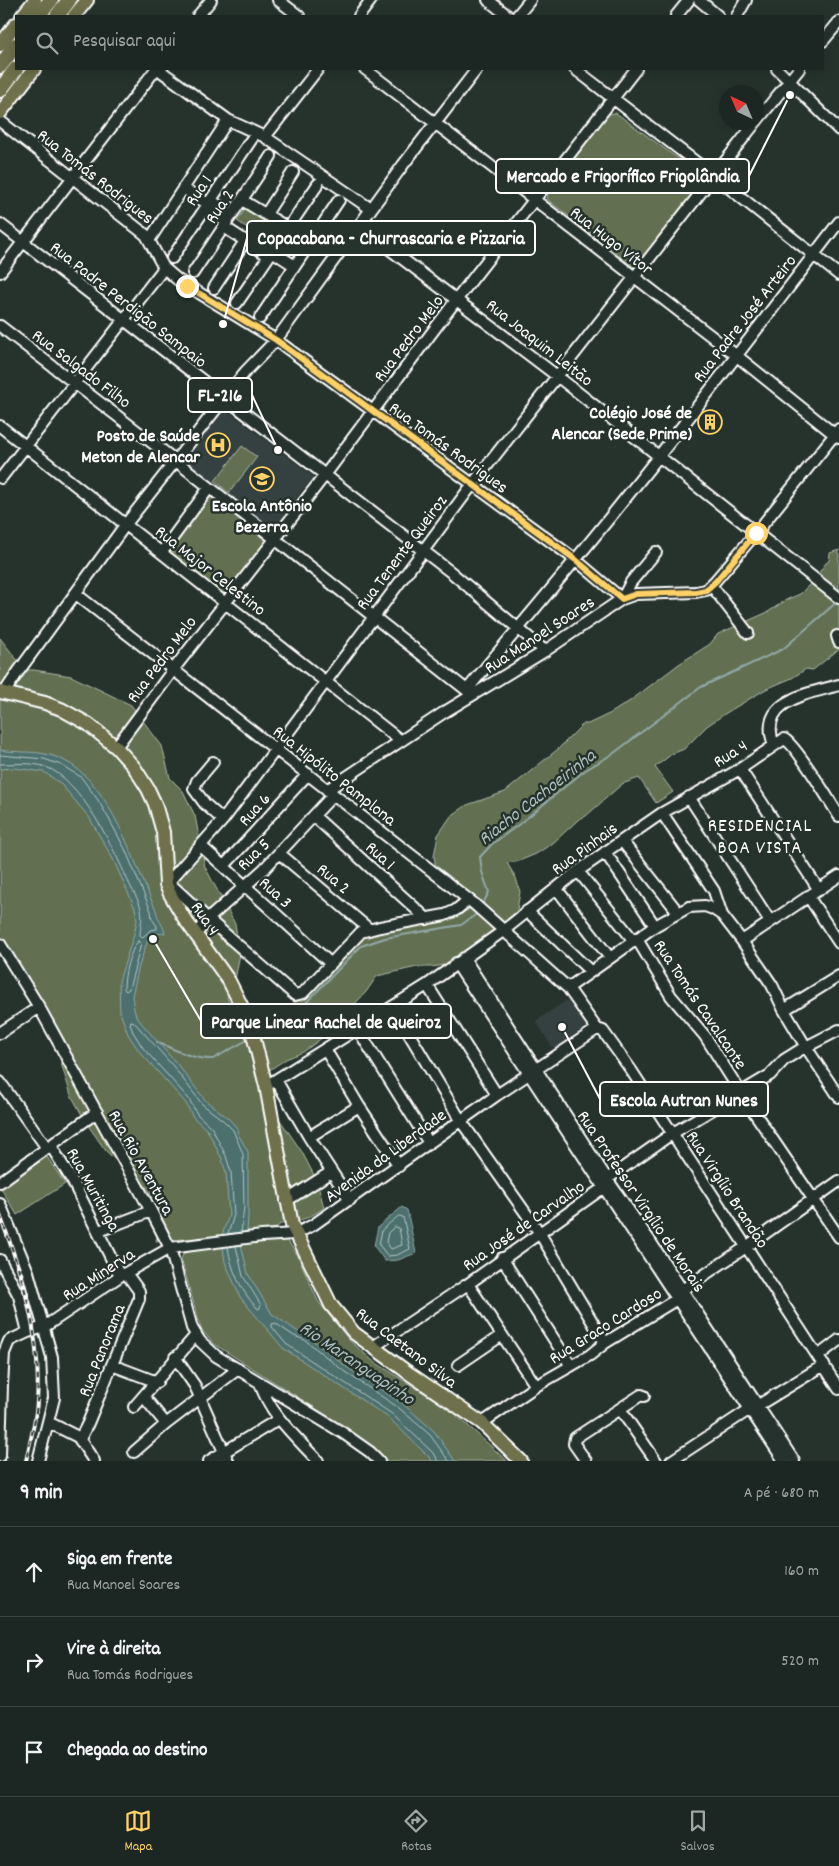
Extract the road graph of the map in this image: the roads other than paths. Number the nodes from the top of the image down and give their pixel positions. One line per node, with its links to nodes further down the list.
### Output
1 (51, 0): 14 (highway)
2 (69, 0): 15 (highway)
3 (87, 0): 16 (main road)
4 (211, 0): 17 (street)
5 (278, 0): 18 (street)
6 (371, 0): 19 (street)
7 (488, 0): 20 (street)
8 (530, 0): 21 (street)
9 (689, 0): 22 (street)
10 (699, 0): 23 (street)
11 (746, 0): 24 (street)
12 (34, 1): 13 (main road)
13 (23, 15)
14 (39, 15)
15 (58, 15)
16 (75, 15)
17 (199, 15)
18 (298, 15)
19 (360, 15)
20 (507, 15)
21 (518, 15)
22 (677, 15)
23 (717, 15)
24 (738, 15)
25 (839, 22): 27 (street)
26 (15, 25): 28 (main road)
27 (824, 40)
28 (0, 45)
29 (15, 46): 30 (highway)
30 (0, 66)
31 (15, 70): 43 (highway)
32 (33, 70): 46 (main road)
33 (156, 70): 57 (street)
34 (158, 70): 47 (street)
35 (317, 70): 52 (street)
36 (366, 70): 49 (street, Rua Hugo Vítor)
37 (476, 70): 49 (street)
38 (576, 70): 44 (street)
39 (635, 70): 44 (street, Rua Pedro Melo)
40 (778, 70): 42 (street)
41 (798, 70): 42 (street, Rua Tenente Queiroz)
42 (789, 81): 45 (street, Rua Tenente Queiroz); 51 (street)
43 (0, 90)
44 (613, 99): 56 (street); 62 (street, Rua Pedro Melo)
45 (764, 112)
46 (0, 113)
47 (228, 120): 52 (street); 59 (street)
48 (0, 121): 57 (street, Rua Tomás Rodrigues)
49 (435, 124): 62 (street, Rua Hugo Vítor); 64 (street)
50 (750, 130): 56 (street, Rua Tenente Queiroz)
51 (839, 130)
52 (265, 137): 64 (street)
53 (251, 140): 63 (street, Rua 1)
54 (271, 156): 60 (street, Rua 2)
55 (293, 172): 65 (street)
56 (714, 176): 75 (street); 82 (street, Rua Tenente Queiroz)
57 (73, 177): 71 (street, Rua Tomás Rodrigues); 73 (street)
58 (318, 184): 70 (street)
59 (183, 188): 63 (street); 71 (street)
60 (242, 200): 65 (street); 66 (street, Rua 2)
61 (339, 200): 77 (street)
62 (534, 200): 82 (street, Rua Hugo Vítor); 84 (street, Rua Pedro Melo)
63 (208, 204): 66 (street); 76 (street, Rua 1)
64 (371, 209): 69 (street)
65 (266, 214): 70 (street)
66 (228, 222): 72 (street); 80 (street, Rua 2)
67 (839, 222): 75 (street, Rua Padre José Arteiro)
68 (0, 224): 73 (street, Rua Padre Perdigão Sampaio)
69 (359, 226): 84 (street, Rua Joaquim Leitão); 89 (street)
70 (288, 228): 74 (street)
71 (150, 239): 78 (street, Rua Tomás Rodrigues)
72 (245, 241): 74 (street); 83 (street)
73 (23, 242): 79 (street); 87 (street, Rua Padre Perdigão Sampaio)
74 (272, 251): 77 (street); 85 (street)
75 (813, 255): 81 (street); 90 (street, Rua Padre José Arteiro)
76 (172, 258)
77 (296, 264): 86 (street)
78 (164, 268): 87 (street); 89 (street, Rua Tomás Rodrigues)
79 (0, 272)
80 (193, 273)
81 (839, 275)
82 (635, 277): 90 (street, Rua Hugo Vítor); 91 (street, Rua Tenente Queiroz)
83 (214, 288)
84 (457, 299): 91 (street, Rua Joaquim Leitão); 94 (street, Rua Pedro Melo)
85 (237, 303)
86 (260, 318)
87 (124, 320): 92 (street); 93 (street, Rua Padre Perdigão Sampaio)
88 (0, 326): 92 (street, Rua Salgado Filho)
89 (276, 340): 93 (street); 94 (street, Rua Tomás Rodrigues)
90 (737, 356): 96 (street, Rua Hugo Vítor); 98 (street, Rua Padre José Arteiro)
91 (557, 376): 98 (street, Rua Joaquim Leitão); 102 (street, Rua Tenente Queiroz)
92 (75, 383): 97 (street); 99 (street, Rua Salgado Filho)
93 (225, 398): 99 (street); 100 (street, Rua Padre Perdigão Sampaio)
94 (373, 411): 100 (street, Rua Pedro Melo); 102 (street, Rua Tomás Rodrigues)
95 (0, 426): 97 (street, Rua Major Celestino)
96 (838, 434): 105 (street)
97 (26, 446): 101 (street); 104 (street, Rua Major Celestino)
98 (659, 455): 105 (street, Rua Joaquim Leitão); 110 (street, Rua Padre José Arteiro)
99 (176, 461): 103 (street, Rua Salgado Filho); 104 (street)
100 (325, 475): 106 (street, Rua Pedro Melo); 107 (street, Rua Padre Perdigão Sampaio)
101 (1, 478)
102 (472, 484): 107 (street, Rua Tenente Queiroz); 110 (street, Rua Tomás Rodrigues)
103 (209, 488): 106 (street, Rua Salgado Filho); 108 (street)
104 (126, 524): 108 (street, Rua Major Celestino); 112 (street)
105 (756, 533): 111 (street); 113 (street, Rua Joaquim Leitão)
106 (274, 539): 115 (street, Rua Pedro Melo); 116 (street, Rua Salgado Filho)
107 (423, 550): 116 (street, Rua Tenente Queiroz); 117 (street, Rua Padre Perdigão Sampaio)
108 (162, 552): 115 (street, Rua Major Celestino)
109 (656, 552): 114 (street)
110 (576, 560): 114 (street, Rua Tomás Rodrigues); 117 (street, Rua Padre José Arteiro)
111 (711, 585): 114 (street, Rua Manoel Soares); 118 (street)
112 (76, 594): 120 (street, Rua Hipólito Pamplona); 123 (street)
113 (839, 598)
114 (622, 599): 119 (street, Rua Manoel Soares)
115 (225, 602): 120 (street, Rua Pedro Melo); 121 (street, Rua Major Celestino)
116 (374, 616): 121 (street, Rua Tenente Queiroz); 124 (street, Rua Salgado Filho)
117 (518, 627): 119 (street, Rua Padre Perdigão Sampaio); 124 (street, Rua Padre José Arteiro)
118 (748, 633)
119 (545, 651): 124 (street, Rua Manoel Soares)
120 (173, 670): 127 (street, Rua Pedro Melo); 128 (street, Rua Hipólito Pamplona)
121 (326, 682): 125 (street, Rua Major Celestino); 128 (street, Rua Tenente Queiroz)
122 (839, 685): 126 (street)
123 (2, 692): 127 (main road, Rua 4)
124 (470, 693): 125 (street, Rua Manoel Soares)
125 (401, 741): 132 (street, Rua Manoel Soares)
126 (774, 745): 130 (street, Rua 4); 136 (street, Rua 4)
127 (116, 747): 145 (main road, Rua 4)
128 (276, 748): 131 (street, Rua Hipólito Pamplona); 137 (street, Rua Tenente Queiroz)
129 (213, 762): 137 (street)
130 (740, 768): 133 (street, Rua 4); 148 (street)
131 (308, 774): 132 (street, Rua Hipólito Pamplona); 142 (street, Rua 6)
132 (330, 792): 135 (street, Rua 5); 150 (street, Rua Hipólito Pamplona)
133 (689, 797): 134 (street, Rua Pinhais); 156 (street)
134 (662, 812): 138 (street, Rua Pinhais); 153 (street)
135 (314, 816): 141 (street, Rua 5); 154 (street, Rua 1)
136 (839, 816)
137 (223, 820): 139 (street, Rua Tenente Queiroz)
138 (622, 840): 140 (street, Rua Pinhais); 152 (street)
139 (200, 845): 142 (street, Rua 3); 145 (street, Rua Tenente Queiroz)
140 (605, 852): 143 (street, Rua Pinhais); 157 (street)
141 (279, 853): 146 (street, Rua 5); 158 (street, Rua 2)
142 (224, 866): 146 (street, Rua 3)
143 (578, 871): 147 (street, Rua Pinhais); 161 (street, Rua Tomás Cavalcante)
144 (839, 876): 148 (street)
145 (167, 884): 155 (street, Rua 4); 160 (main road, Rua 4)
146 (244, 885): 155 (street, Rua 5); 167 (street, Rua 3)
147 (556, 888): 151 (street, Rua Pinhais); 165 (street)
148 (819, 890): 149 (street)
149 (808, 896): 156 (street); 163 (street)
150 (470, 901): 154 (street); 159 (street, Rua Hipólito Pamplona)
151 (527, 911): 159 (street, Rua Pinhais); 168 (street)
152 (678, 912): 153 (street); 157 (street)
153 (722, 915): 162 (street)
154 (426, 919): 158 (street)
155 (208, 920): 160 (street, Rua 5); 167 (street, Rua 4)
156 (770, 921): 162 (street)
157 (655, 926): 161 (street)
158 (369, 929): 167 (street)
159 (503, 931): 166 (street, Rua Pinhais); 171 (street, Rua Hipólito Pamplona)
160 (195, 935): 183 (main road, Rua 4)
161 (636, 940): 165 (street); 184 (street, Rua Tomás Cavalcante)
162 (742, 941): 174 (street)
163 (839, 943)
164 (0, 944): 173 (street, Rua Rio Aventura)
165 (610, 958): 168 (street)
166 (460, 960): 170 (street, Rua Pinhais); 181 (street, Rua Professor Virgílio de Morais)
167 (331, 964)
168 (590, 972): 171 (street)
169 (839, 976): 174 (street)
170 (427, 985): 172 (street, Rua Pinhais); 185 (street)
171 (568, 988): 176 (street, Rua Virgílio Brandão)
172 (393, 1006): 175 (street, Rua Pinhais); 189 (street)
173 (39, 1007): 178 (street); 188 (street, Rua Rio Aventura)
174 (784, 1010): 179 (street)
175 (357, 1028): 180 (street, Rua Pinhais); 192 (street)
176 (597, 1029): 181 (street, Avenida da Liberdade); 190 (street, Rua Virgílio Brandão)
177 (839, 1030): 179 (street, Rua José de Carvalho)
178 (0, 1034)
179 (806, 1047): 184 (street, Rua José de Carvalho); 186 (street)
180 (326, 1049): 183 (street, Rua Pinhais); 187 (street)
181 (532, 1072): 185 (street, Avenida da Liberdade); 198 (street, Rua Professor Virgílio de Morais)
182 (0, 1082): 193 (street, Rua Muritinga)
183 (271, 1083): 191 (street); 201 (main road, Rua 4)
184 (741, 1093): 190 (street, Rua José de Carvalho); 200 (street, Rua Tomás Cavalcante)
185 (497, 1095): 189 (street, Avenida da Liberdade)
186 (839, 1097)
187 (359, 1106): 191 (street); 194 (street)
188 (96, 1112): 193 (street); 203 (street, Rua Rio Aventura)
189 (461, 1121): 192 (street, Avenida da Liberdade); 205 (street)
190 (673, 1133): 198 (street, Rua José de Carvalho); 208 (street, Rua Virgílio Brandão)
191 (308, 1137): 195 (street)
192 (429, 1143): 194 (street, Avenida da Liberdade)
193 (49, 1147): 197 (street); 204 (street, Rua Muritinga)
194 (399, 1166): 199 (street, Avenida da Liberdade)
195 (331, 1172): 199 (street); 201 (street)
196 (839, 1181): 200 (street, Rua Graco Cardoso)
197 (0, 1182)
198 (605, 1183): 205 (street, Rua José de Carvalho); 214 (street, Rua Professor Virgílio de Morais)
199 (350, 1200): 206 (street, Avenida da Liberdade)
200 (814, 1200): 207 (street, Rua Tomás Cavalcante); 208 (street, Rua Graco Cardoso)
201 (286, 1201): 206 (main road, Rua 4)
202 (0, 1204): 215 (street)
203 (151, 1211): 204 (street); 209 (street, Rua Rio Aventura)
204 (99, 1231): 212 (street, Rua Muritinga)
205 (539, 1232): 210 (street, Rua José de Carvalho); 222 (street)
206 (295, 1234): 209 (street, Avenida da Liberdade); 223 (main road, Rua Caetano Silva)
207 (839, 1237)
208 (746, 1247): 214 (street, Rua Graco Cardoso); 225 (street, Rua Virgílio Brandão)
209 (170, 1248): 212 (street, Rua Minerva); 218 (street, Rua Rio Aventura)
210 (502, 1258): 213 (street, Rua José de Carvalho); 228 (street)
211 (0, 1260): 216 (street)
212 (123, 1274): 215 (street, Rua Minerva); 226 (street, Rua Panorama)
213 (468, 1284): 219 (street); 223 (street, Rua José de Carvalho)
214 (680, 1295): 222 (street, Rua Graco Cardoso); 238 (street, Rua Professor Virgílio de Morais)
215 (44, 1327): 216 (street, Rua Minerva); 241 (street)
216 (28, 1332): 221 (street, Rua Minerva)
217 (0, 1334): 221 (street)
218 (196, 1335): 224 (street); 229 (street, Rua Rio Aventura)
219 (502, 1335): 227 (street); 232 (street)
220 (839, 1340): 225 (street)
221 (9, 1341): 244 (street)
222 (605, 1344): 228 (street, Rua Graco Cardoso)
223 (373, 1347): 242 (main road, Rua Caetano Silva)
224 (176, 1358): 230 (street); 236 (street)
225 (821, 1360): 233 (street, Rua Virgílio Brandão); 238 (street)
226 (112, 1365): 230 (street); 245 (street, Rua Panorama)
227 (458, 1365)
228 (571, 1366): 232 (street, Rua Graco Cardoso)
229 (238, 1369): 231 (street, Rua Rio Aventura); 236 (street)
230 (157, 1382): 234 (street)
231 (260, 1383): 240 (street); 254 (street, Rua Rio Aventura)
232 (536, 1386): 242 (street, Rua Graco Cardoso)
233 (839, 1389)
234 (144, 1396): 237 (street); 243 (street)
235 (644, 1396): 239 (street)
236 (200, 1399): 243 (street); 248 (street)
237 (134, 1407)
238 (754, 1407): 249 (street, Rua Professor Virgílio de Morais); 258 (street)
239 (620, 1409): 256 (street); 257 (street)
240 (278, 1419): 248 (street); 253 (street)
241 (48, 1422): 245 (street); 250 (street)
242 (482, 1423): 255 (main road, Rua Caetano Silva)
243 (166, 1424): 246 (street)
244 (1, 1436): 247 (street)
245 (80, 1440): 251 (street)
246 (134, 1452)
247 (0, 1453)
248 (225, 1457): 252 (street)
249 (788, 1460)
250 (38, 1461)
251 (94, 1461)
252 (209, 1461)
253 (318, 1461)
254 (379, 1461)
255 (521, 1461)
256 (586, 1461)
257 (656, 1461)
258 (671, 1461)

